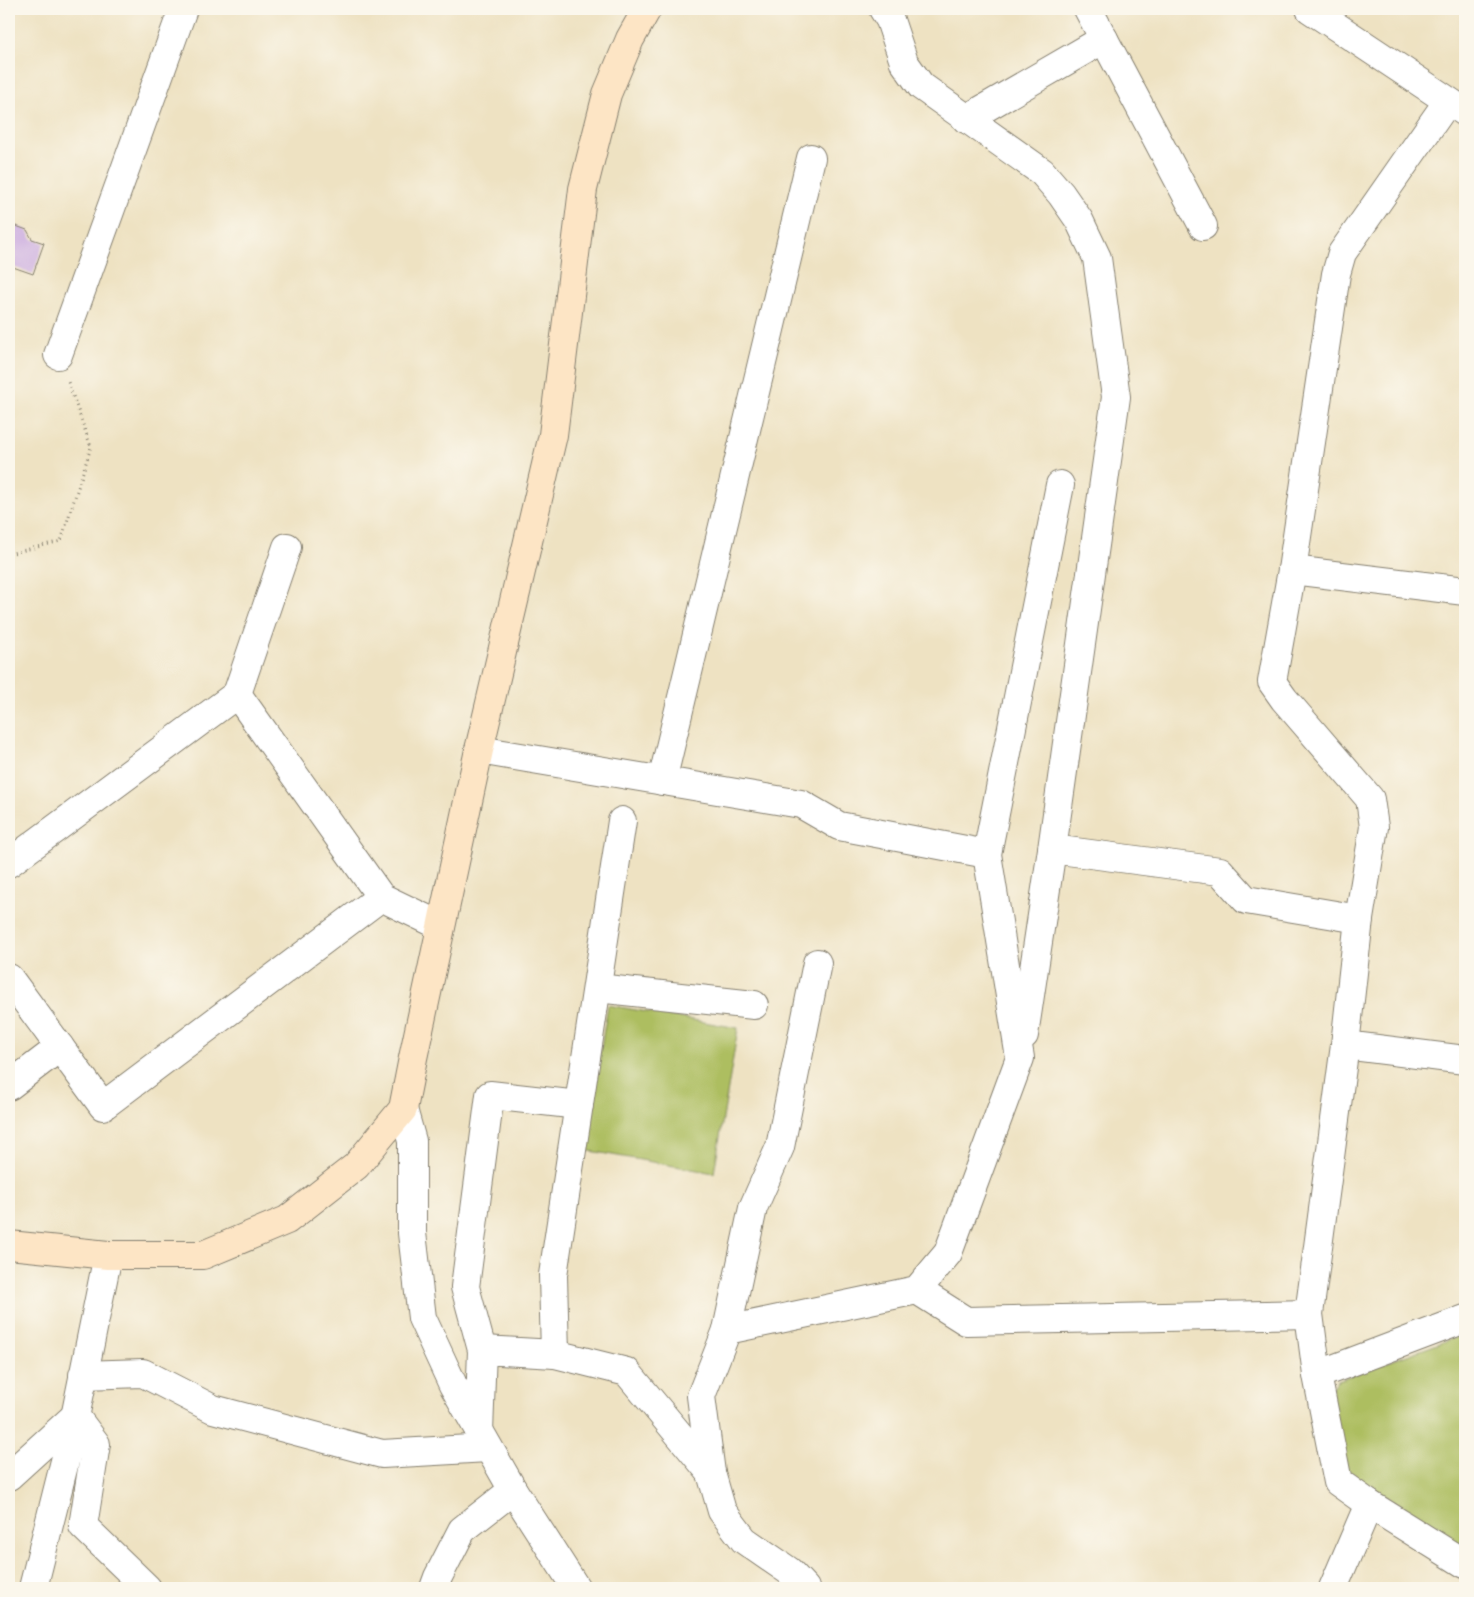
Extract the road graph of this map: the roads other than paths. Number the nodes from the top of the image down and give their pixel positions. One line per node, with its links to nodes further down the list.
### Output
1 (183, 9): 11 (street)
2 (647, 9): 17 (street)
3 (883, 9): 8 (street)
4 (1088, 9): 6 (street)
5 (1310, 9): 7 (street)
6 (1104, 39): 8 (street); 10 (street)
7 (1456, 106): 14 (street)
8 (966, 119): 20 (street)
9 (810, 158): 18 (street)
10 (1203, 226)
11 (58, 355)
12 (1060, 485): 21 (street)
13 (286, 546): 16 (street)
14 (1292, 570): 15 (street); 24 (street)
15 (1465, 591)
16 (236, 694): 22 (street); 23 (street)
17 (480, 750): 18 (street); 25 (street)
18 (662, 781): 21 (street)
19 (622, 821): 28 (street)
20 (1052, 849): 24 (street); 32 (street)
21 (987, 854): 32 (street)
22 (9, 863)
23 (381, 897): 25 (street); 31 (street)
24 (1359, 919): 30 (street)
25 (441, 926): 36 (street)
26 (817, 963): 42 (street)
27 (9, 978): 31 (street)
28 (597, 988): 29 (street); 35 (street)
29 (754, 1005)
30 (1345, 1044): 33 (street); 40 (street)
31 (60, 1047): 34 (street)
32 (1020, 1058): 39 (street)
33 (1465, 1060)
34 (9, 1086)
35 (579, 1106): 43 (street); 44 (street)
36 (404, 1110): 38 (street); 48 (street)
37 (9, 1245): 38 (street)
38 (108, 1255): 46 (street)
39 (917, 1290): 40 (street); 42 (street)
40 (1309, 1314): 45 (street)
41 (1465, 1319): 45 (street)
42 (727, 1330): 49 (street)
43 (482, 1350): 44 (street); 48 (street)
44 (555, 1354): 49 (street)
45 (1317, 1375): 52 (street)
46 (83, 1376): 47 (street); 48 (street)
47 (75, 1416): 50 (street); 54 (street); 55 (street)
48 (484, 1440): 51 (street)
49 (711, 1473): 58 (street)
50 (9, 1476)
51 (513, 1490): 56 (street); 57 (street)
52 (1369, 1504): 53 (street); 59 (street)
53 (1465, 1564)
54 (32, 1588)
55 (147, 1588)
56 (434, 1588)
57 (576, 1588)
58 (805, 1588)
59 (1333, 1588)

